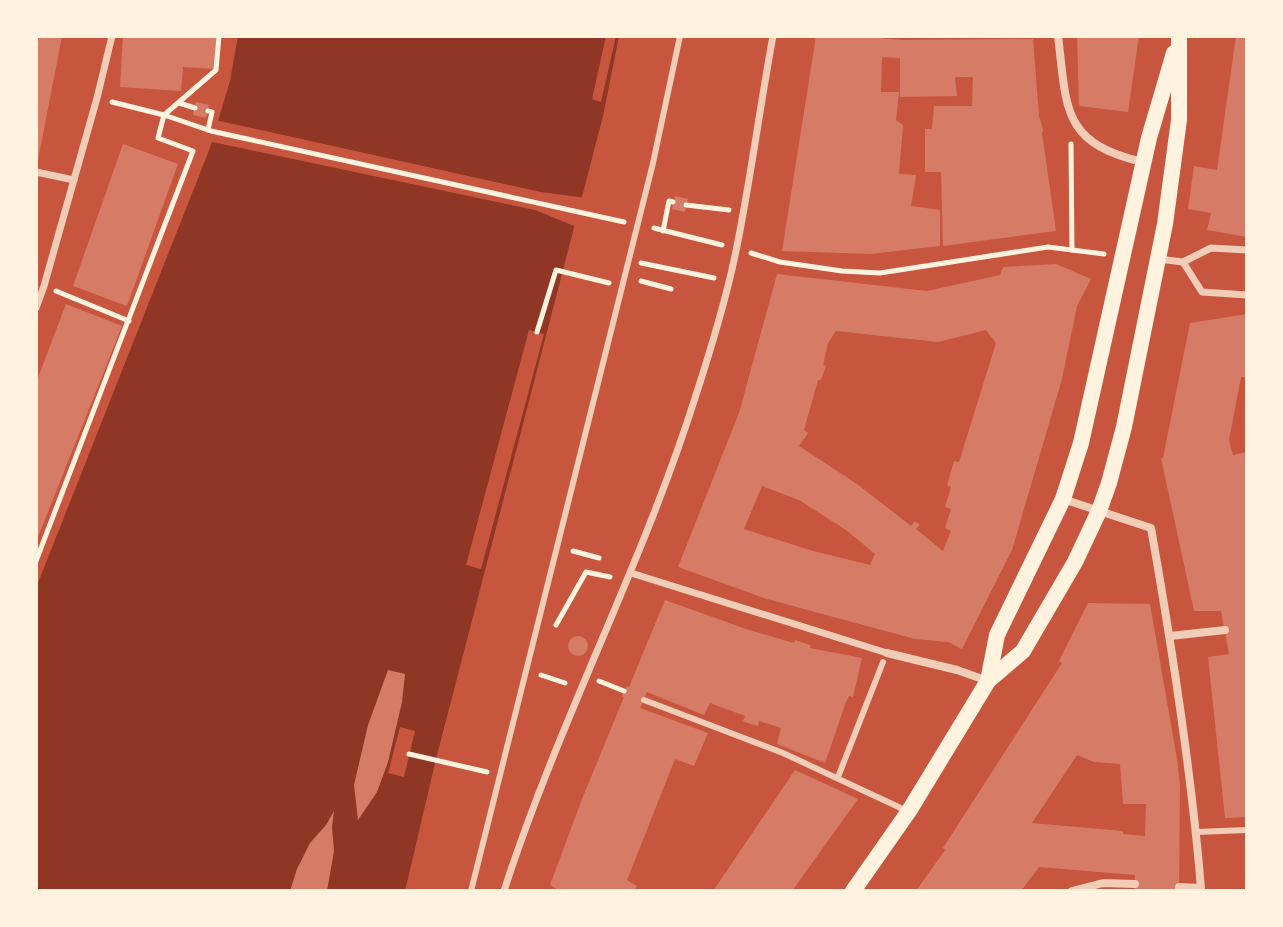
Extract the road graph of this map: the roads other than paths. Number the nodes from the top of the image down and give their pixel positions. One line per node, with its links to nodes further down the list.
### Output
1 (112, 36): 8 (street)
2 (680, 36): 29 (lane)
3 (773, 36): 16 (street)
4 (1058, 36): 6 (street)
5 (1179, 36): 6 (main road); 10 (main road)
6 (1144, 162): 14 (main road)
7 (36, 172): 8 (street)
8 (74, 180): 13 (street)
9 (1247, 250): 11 (street)
10 (1158, 259): 11 (street); 15 (main road)
11 (1183, 262): 12 (street)
12 (1247, 295)
13 (36, 308)
14 (1063, 499): 15 (street); 20 (main road)
15 (1099, 511): 18 (street); 20 (main road)
16 (631, 573): 19 (street); 30 (street)
17 (1225, 630): 18 (street)
18 (1170, 636): 25 (street)
19 (885, 657): 20 (street); 22 (lane)
20 (988, 681): 23 (main road)
21 (644, 700): 22 (lane)
22 (838, 777): 23 (lane)
23 (909, 811): 31 (main road)
24 (1247, 830): 25 (lane)
25 (1196, 832): 28 (street)
26 (1135, 884): 32 (street)
27 (1179, 887): 28 (street)
28 (1201, 889)
29 (471, 891)
30 (504, 891)
31 (853, 891)
32 (1072, 891)

